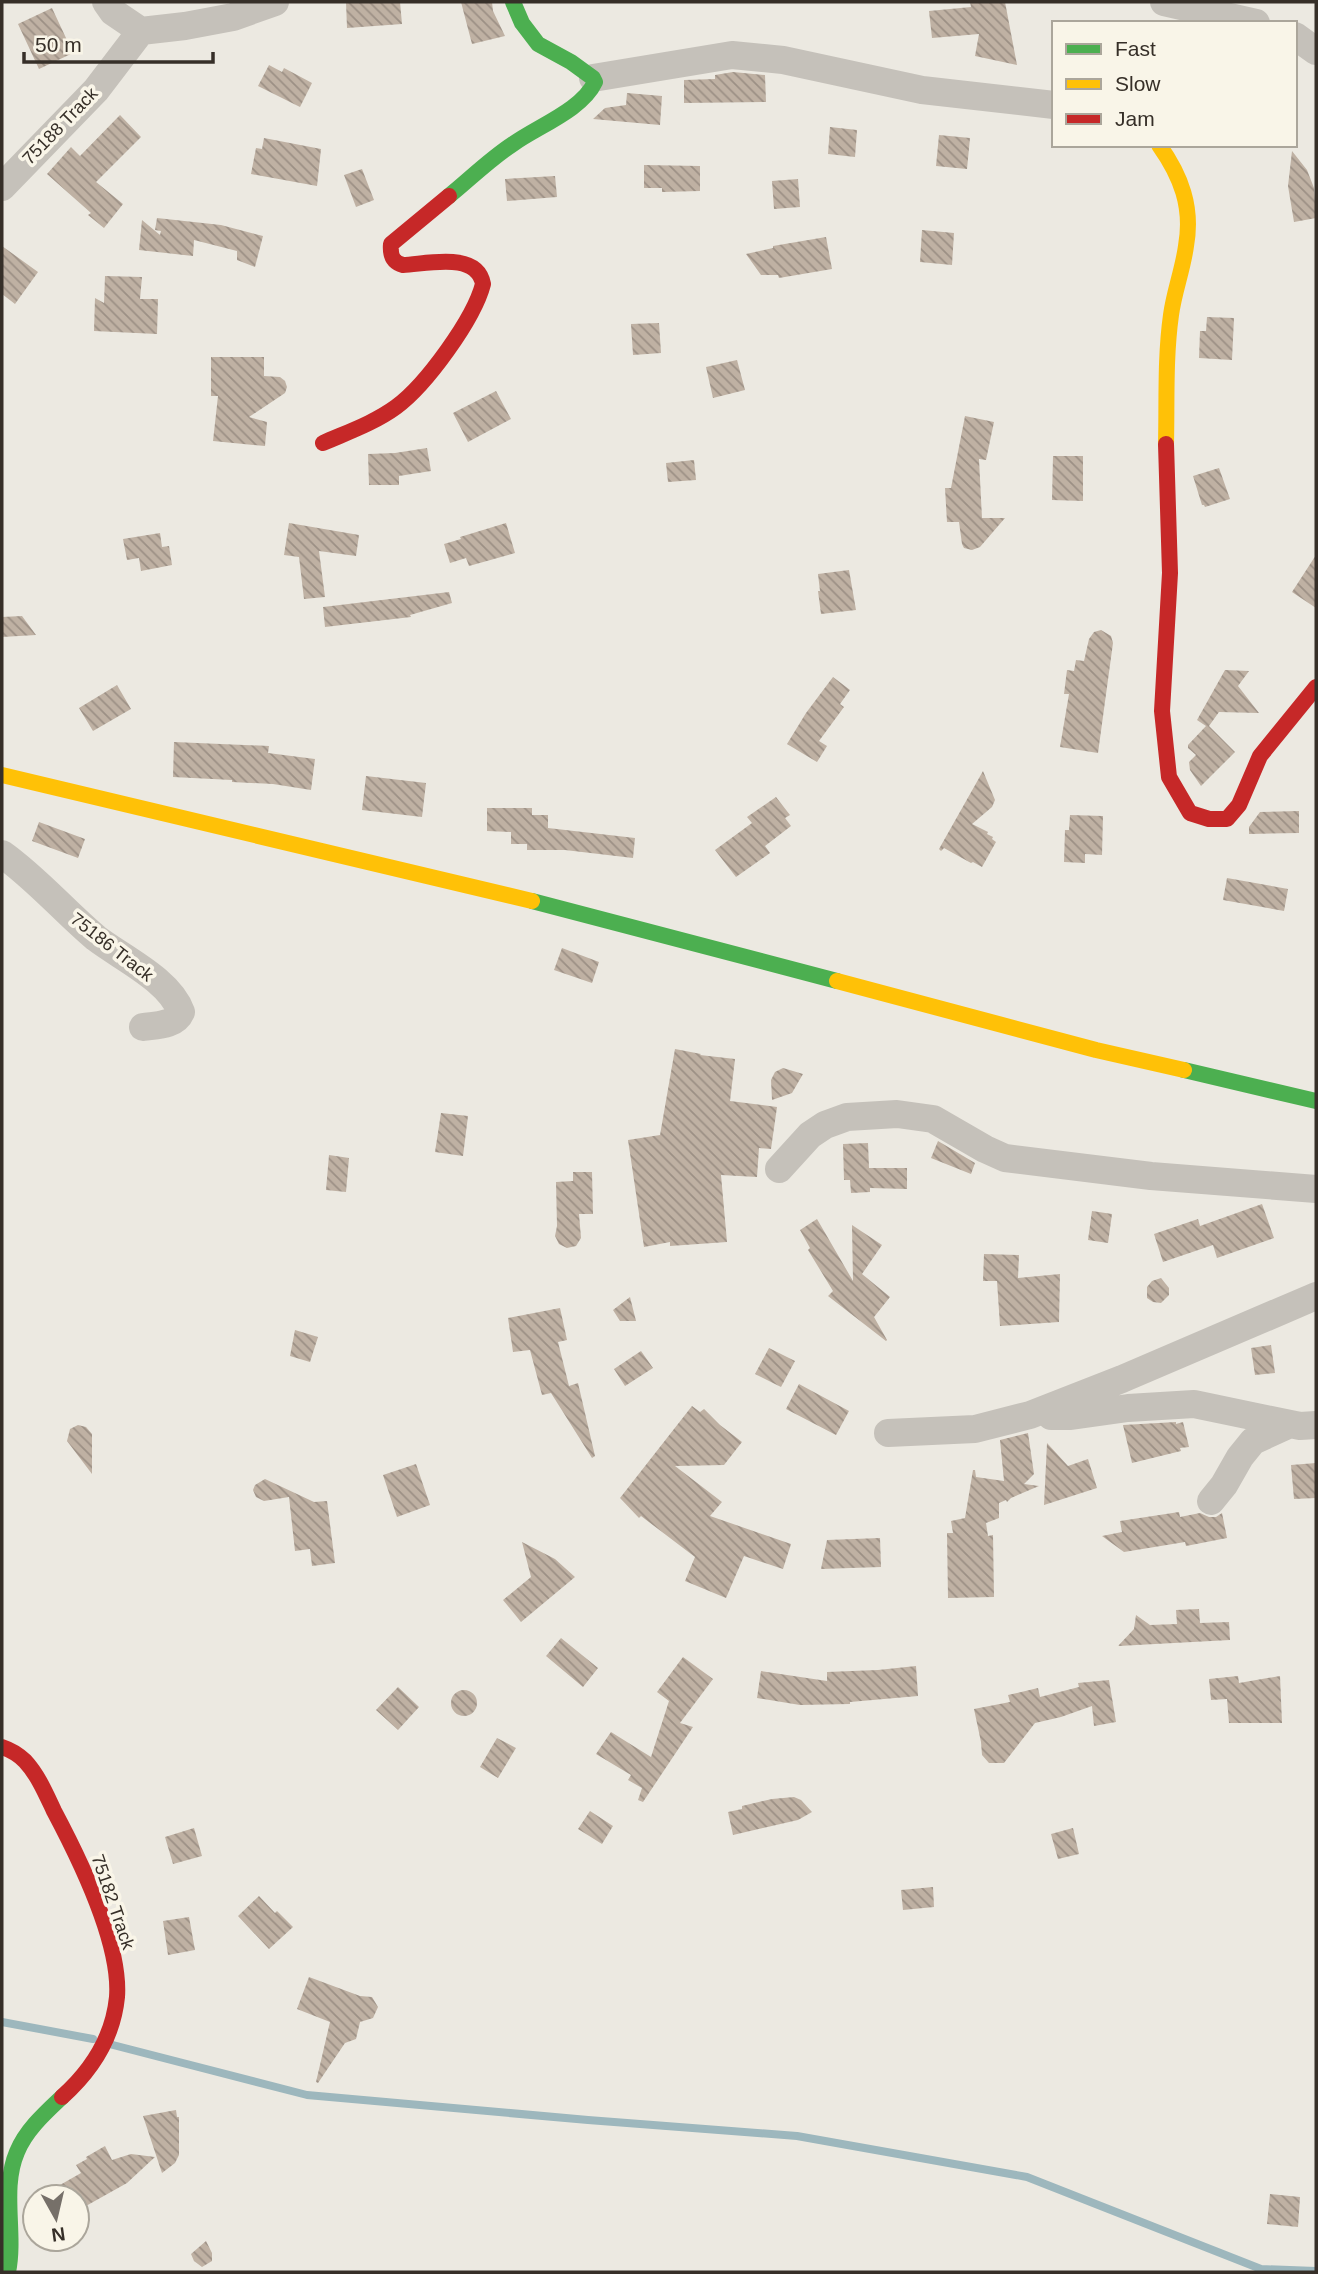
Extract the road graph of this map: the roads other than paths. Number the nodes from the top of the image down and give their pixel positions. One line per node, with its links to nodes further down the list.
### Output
1 (106, 2): 6 (street)
2 (275, 2): 6 (street)
3 (513, 2): 9 (street)
4 (1164, 2): 5 (street)
5 (1247, 21)
6 (141, 30): 12 (street, 75188 Track)
7 (1297, 37): 8 (street)
8 (1316, 51)
9 (593, 78): 10 (street); 13 (street)
10 (1052, 105)
11 (1160, 147): 14 (street)
12 (2, 187)
13 (323, 443)
14 (1316, 687)
15 (2, 775): 18 (street)
16 (4, 855): 17 (street, 75186 Track)
17 (143, 1027)
18 (1316, 1101)
19 (779, 1169): 20 (street)
20 (1316, 1189)
21 (1316, 1296): 22 (street)
22 (1030, 1415): 23 (street); 24 (street)
23 (1303, 1425): 25 (street)
24 (888, 1433)
25 (1211, 1501)
26 (2, 1747): 27 (street, 75182 Track)
27 (8, 2272)

